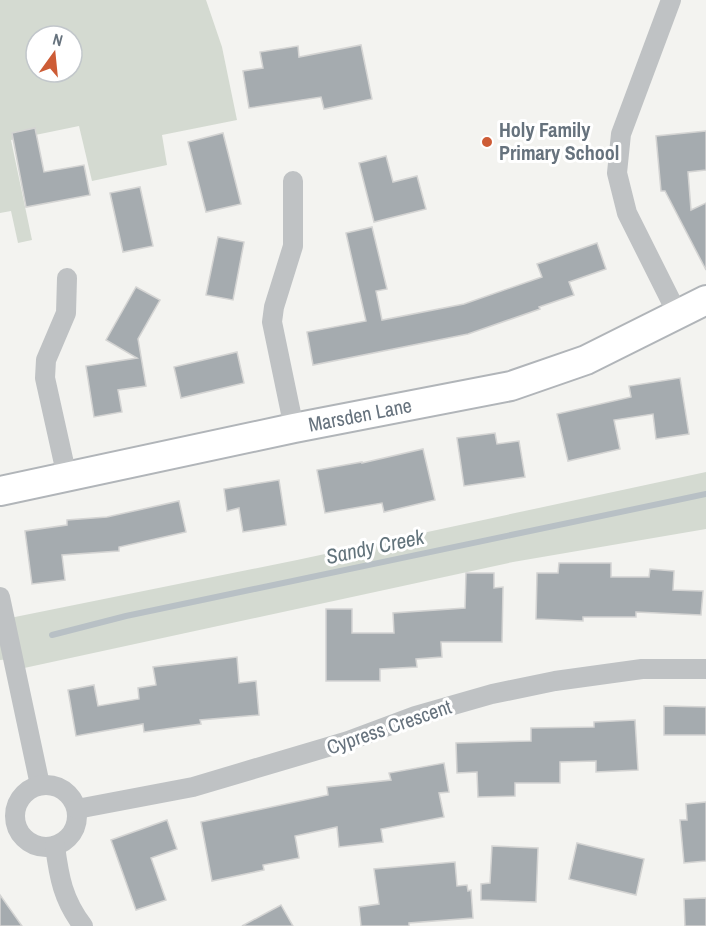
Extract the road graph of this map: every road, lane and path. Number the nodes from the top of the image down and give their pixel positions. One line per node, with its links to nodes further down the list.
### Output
1 (671, 0): 5 (street)
2 (293, 181): 6 (street)
3 (68, 278): 7 (street)
4 (706, 300): 5 (main road, Marsden Lane)
5 (678, 315): 6 (main road, Marsden Lane)
6 (294, 428): 7 (main road, Marsden Lane)
7 (67, 477): 8 (main road, Marsden Lane)
8 (0, 491)
9 (0, 597): 11 (street)
10 (706, 669): 12 (street, Cypress Crescent)
11 (40, 785): 12 (street); 13 (street)
12 (77, 809): 14 (street)
13 (7, 821): 14 (street)
14 (56, 846): 15 (street)
15 (83, 926)

